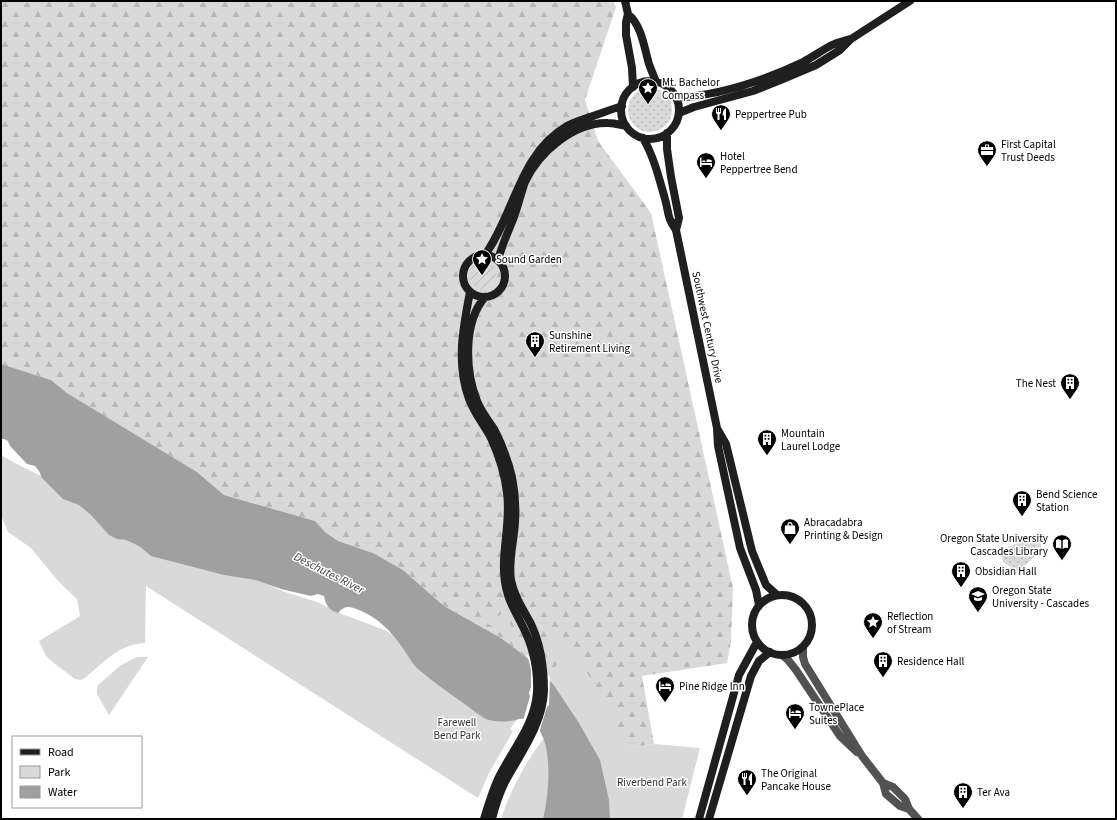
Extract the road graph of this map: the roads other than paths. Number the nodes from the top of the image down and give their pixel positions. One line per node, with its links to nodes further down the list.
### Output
1 (625, 1): 3 (main road)
2 (910, 1): 4 (main road)
3 (628, 14): 5 (main road); 6 (main road)
4 (850, 39): 7 (main road); 9 (main road)
5 (656, 82): 6 (main road); 7 (main road)
6 (634, 86): 8 (main road)
7 (676, 98): 9 (main road)
8 (622, 106): 10 (main road); 14 (main road)
9 (679, 113): 11 (main road)
10 (626, 126): 12 (main road); 15 (main road)
11 (667, 133): 12 (main road); 13 (main road, Southwest Century Drive)
12 (643, 138): 13 (main road, Southwest Century Drive)
13 (676, 230): 18 (main road, Southwest Century Drive)
14 (485, 255): 15 (main road); 16 (main road)
15 (498, 260): 17 (main road)
16 (470, 292): 17 (main road); 26 (main road)
17 (486, 297): 26 (main road)
18 (717, 428): 19 (main road, Southwest Century Drive); 20 (main road, Southwest Century Drive)
19 (777, 595): 20 (main road); 22 (main road)
20 (759, 605): 21 (main road)
21 (757, 642): 23 (main road); 29 (main road)
22 (803, 647): 24 (main road); 25 (street)
23 (770, 652): 24 (main road); 30 (main road)
24 (782, 656): 25 (street)
25 (862, 756): 31 (street)
26 (501, 781): 27 (main road); 28 (main road)
27 (484, 819)
28 (492, 819)
29 (699, 819)
30 (709, 819)
31 (918, 819)

